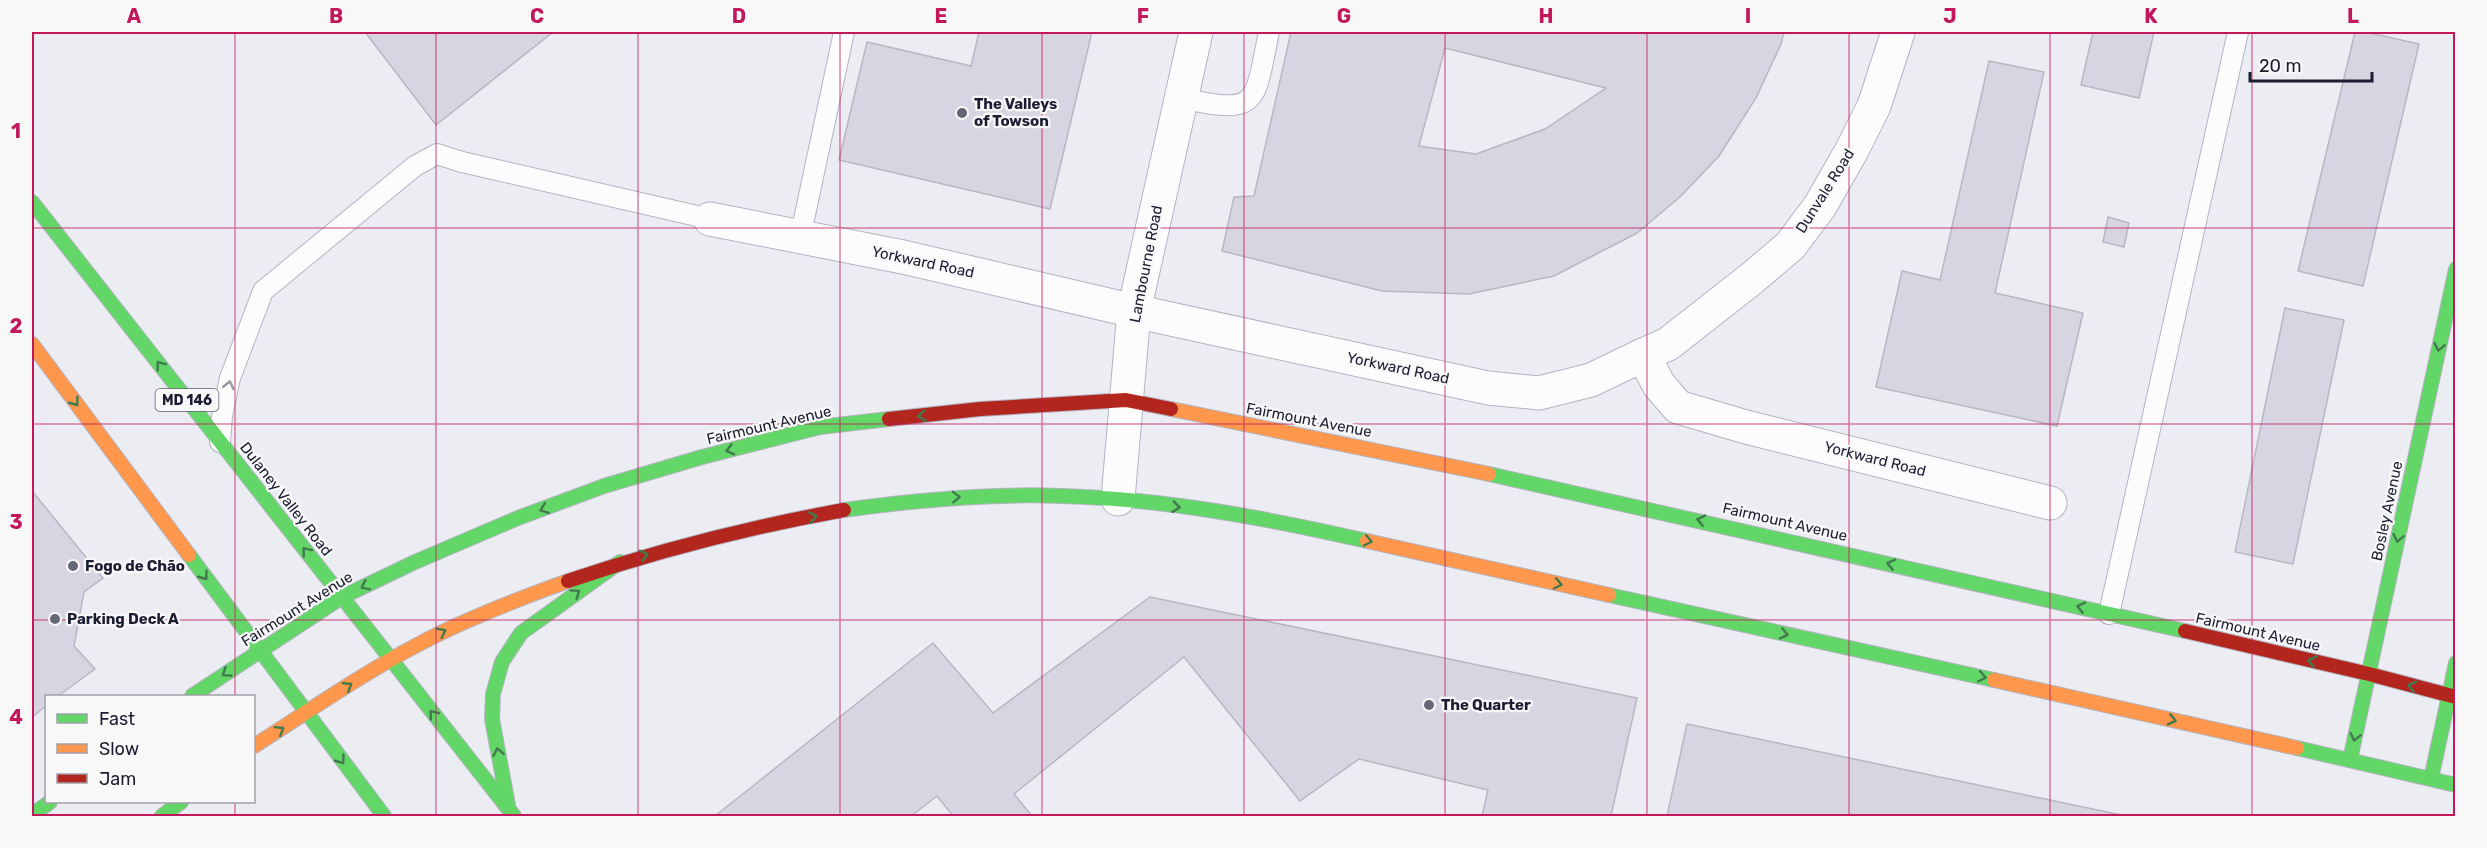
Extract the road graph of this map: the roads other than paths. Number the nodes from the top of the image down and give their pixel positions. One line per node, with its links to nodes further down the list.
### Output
1 (844, 32): 9 (lane)
2 (1196, 32): 6 (street, Lambourne Road)
3 (1269, 32): 6 (lane)
4 (1898, 32): 13 (street, Dunvale Road)
5 (2238, 32): 20 (lane)
6 (1182, 98): 11 (street, Lambourne Road)
7 (32, 202): 15 (main road, Dulaney Valley Road / MD 146, one-way to 7)
8 (710, 219): 9 (street, Yorkward Road); 15 (lane, one-way to 8)
9 (800, 238): 11 (street, Yorkward Road)
10 (2456, 270): 24 (main road, Bosley Avenue, one-way to 24)
11 (1134, 311): 13 (street, Yorkward Road); 14 (street, Lambourne Road)
12 (32, 344): 21 (main road, one-way to 21)
13 (1643, 355): 17 (street, Yorkward Road)
14 (1126, 400): 16 (street, Lambourne Road); 19 (main road, Fairmount Avenue, one-way to 19); 20 (main road, Fairmount Avenue, one-way to 14)
15 (220, 442): 19 (main road, Dulaney Valley Road / MD 146, one-way to 15)
16 (1118, 499): 18 (main road, one-way to 16); 29 (main road, one-way to 29)
17 (2050, 503)
18 (620, 562): 22 (main road, one-way to 18); 34 (main road, one-way to 18)
19 (342, 597): 21 (main road, Fairmount Avenue); 22 (main road, Dulaney Valley Road / MD 146)
20 (2109, 614): 24 (main road, Fairmount Avenue, one-way to 20)
21 (259, 651): 25 (main road, Fairmount Avenue, one-way to 25); 27 (main road)
22 (390, 660): 27 (main road, one-way to 22); 34 (main road, Dulaney Valley Road / MD 146, one-way to 22)
23 (2456, 663): 26 (main road)
24 (2369, 674): 26 (main road, Fairmount Avenue, one-way to 24); 29 (main road, Bosley Avenue, one-way to 29)
25 (193, 695)
26 (2452, 696): 30 (main road)
27 (306, 713): 28 (main road, one-way to 27); 37 (main road, one-way to 37)
28 (255, 745)
29 (2350, 759): 30 (main road)
30 (2431, 779): 31 (main road)
31 (2456, 785)
32 (48, 803): 35 (main road)
33 (178, 803): 36 (main road)
34 (511, 813)
35 (32, 816)
36 (162, 816)
37 (384, 816)

